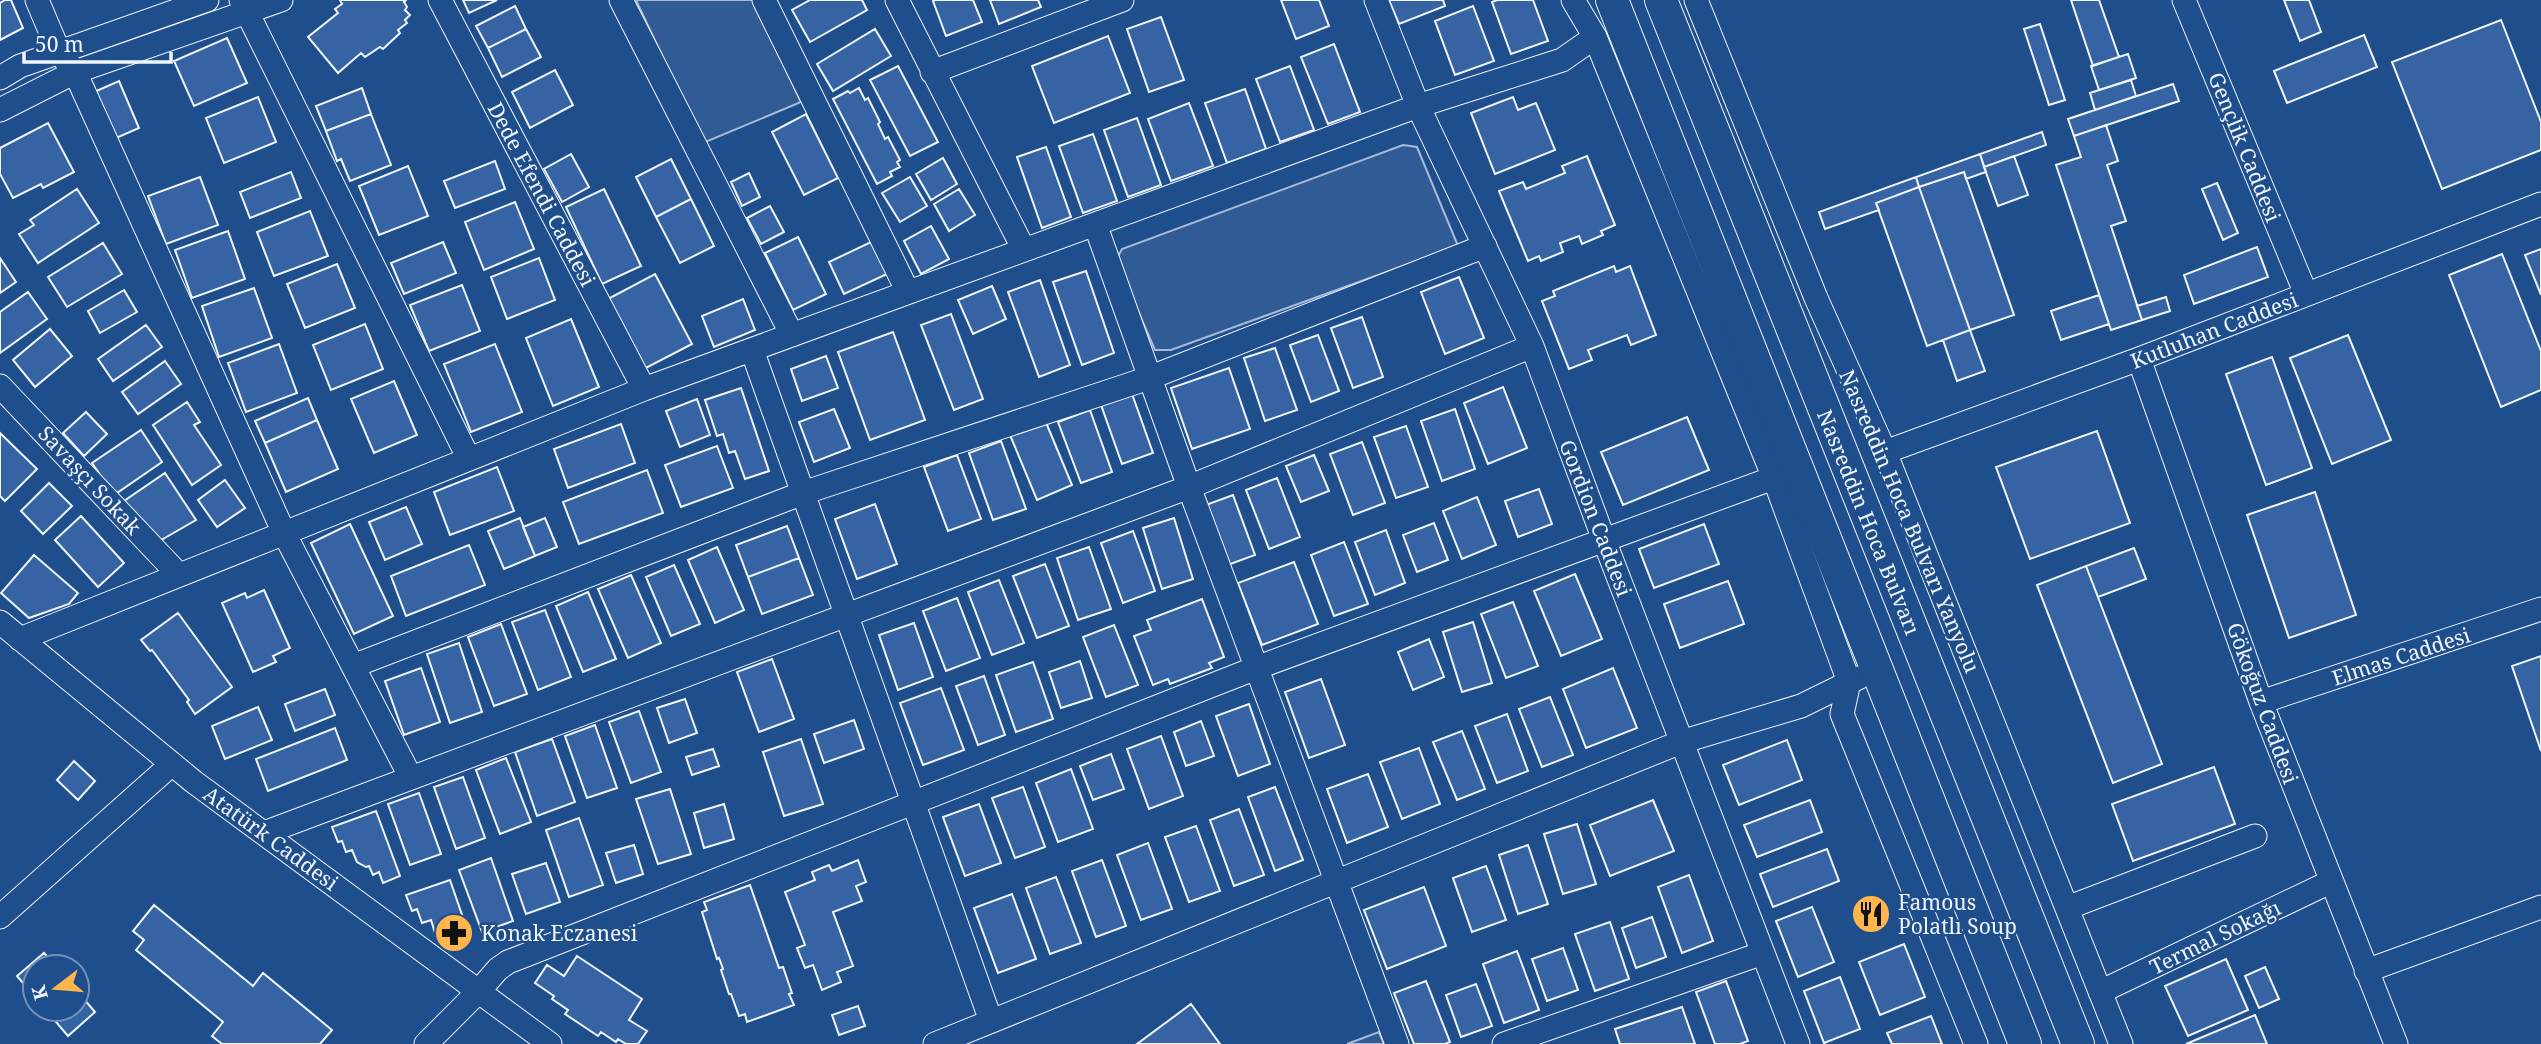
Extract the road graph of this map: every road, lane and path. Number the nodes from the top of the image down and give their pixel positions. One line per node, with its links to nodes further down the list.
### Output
1 (37, 0): 17 (street)
2 (207, 0): 17 (street)
3 (281, 0): 14 (street)
4 (440, 0): 35 (street, Dede Efendi Caddesi)
5 (621, 0): 29 (street)
6 (764, 0): 27 (street)
7 (897, 0): 19 (street)
8 (1122, 0): 19 (street)
9 (1376, 0): 21 (street, Gordion Caddesi)
10 (1573, 0): 16 (street)
11 (1612, 0): 38 (highway)
12 (2184, 0): 28 (street, Gençlik Caddesi)
13 (1704, 2): 15 (street); 36 (street, Nasreddin Hoca Bulvarı Yanyolu)
14 (244, 6): 18 (street); 37 (street)
15 (1665, 9): 76 (highway, Nasreddin Hoca Bulvarı)
16 (1595, 37): 21 (street); 38 (street)
17 (59, 52): 18 (street); 20 (street)
18 (75, 72): 22 (street); 41 (street)
19 (932, 72): 26 (street)
20 (0, 78)
21 (1418, 106): 24 (street); 25 (street, Gordion Caddesi)
22 (0, 110)
23 (2541, 204): 28 (street, Kutluhan Caddesi)
24 (1095, 224): 26 (street); 33 (street)
25 (1485, 246): 30 (street, Gordion Caddesi); 33 (street)
26 (1024, 250): 27 (street)
27 (908, 292): 29 (street)
28 (2305, 294): 32 (street, Kutluhan Caddesi)
29 (792, 335): 31 (street)
30 (1532, 346): 39 (street); 42 (street, Gordion Caddesi)
31 (752, 350): 35 (street); 40 (street)
32 (2138, 359): 36 (street, Kutluhan Caddesi); 51 (street, Gökoğuz Caddesi)
33 (1149, 379): 39 (street); 40 (street)
34 (0, 386): 43 (street, Savaşçı Sokak)
35 (644, 389): 37 (street)
36 (1885, 452): 61 (street, Nasreddin Hoca Bulvarı Yanyolu)
37 (469, 459): 41 (street)
38 (1786, 473): 42 (street); 50 (highway)
39 (1189, 487): 45 (street); 49 (street)
40 (803, 494): 45 (street); 48 (street)
41 (284, 533): 43 (street); 48 (street)
42 (1604, 540): 49 (street); 52 (street, Gordion Caddesi)
43 (179, 575): 47 (street)
44 (2541, 609): 51 (street, Elmas Caddesi)
45 (846, 615): 54 (street); 55 (street)
46 (0, 622): 47 (street, Atatürk Caddesi)
47 (20, 639): 53 (street, Atatürk Caddesi)
48 (353, 666): 54 (street)
49 (1256, 668): 55 (street); 58 (street)
50 (1863, 676): 52 (street); 74 (street); 75 (highway)
51 (2261, 702): 59 (street, Gökoğuz Caddesi)
52 (1681, 742): 58 (street); 63 (street, Gordion Caddesi)
53 (172, 764): 56 (street, Atatürk Caddesi); 62 (street)
54 (411, 778): 56 (street)
55 (913, 803): 65 (street); 67 (street)
56 (264, 833): 65 (street, Atatürk Caddesi)
57 (2255, 836): 61 (street)
58 (1336, 881): 67 (street); 71 (street)
59 (2330, 882): 64 (street, Gökoğuz Caddesi); 66 (street, Termal Sokağı)
60 (2541, 907): 64 (street)
61 (2067, 908): 66 (street, Nasreddin Hoca Bulvarı Yanyolu)
62 (0, 916)
63 (1763, 953): 72 (street); 73 (street, Gordion Caddesi)
64 (2365, 971): 78 (street, Gökoğuz Caddesi)
65 (478, 992): 68 (street); 69 (street, Atatürk Caddesi)
66 (2100, 992): 77 (street, Nasreddin Hoca Bulvarı Yanyolu)
67 (991, 1021): 70 (street)
68 (426, 1044)
69 (550, 1044)
70 (935, 1044)
71 (1397, 1044)
72 (1504, 1044)
73 (1798, 1044)
74 (1976, 1044)
75 (2025, 1044)
76 (2078, 1044)
77 (2121, 1044)
78 (2396, 1044)

